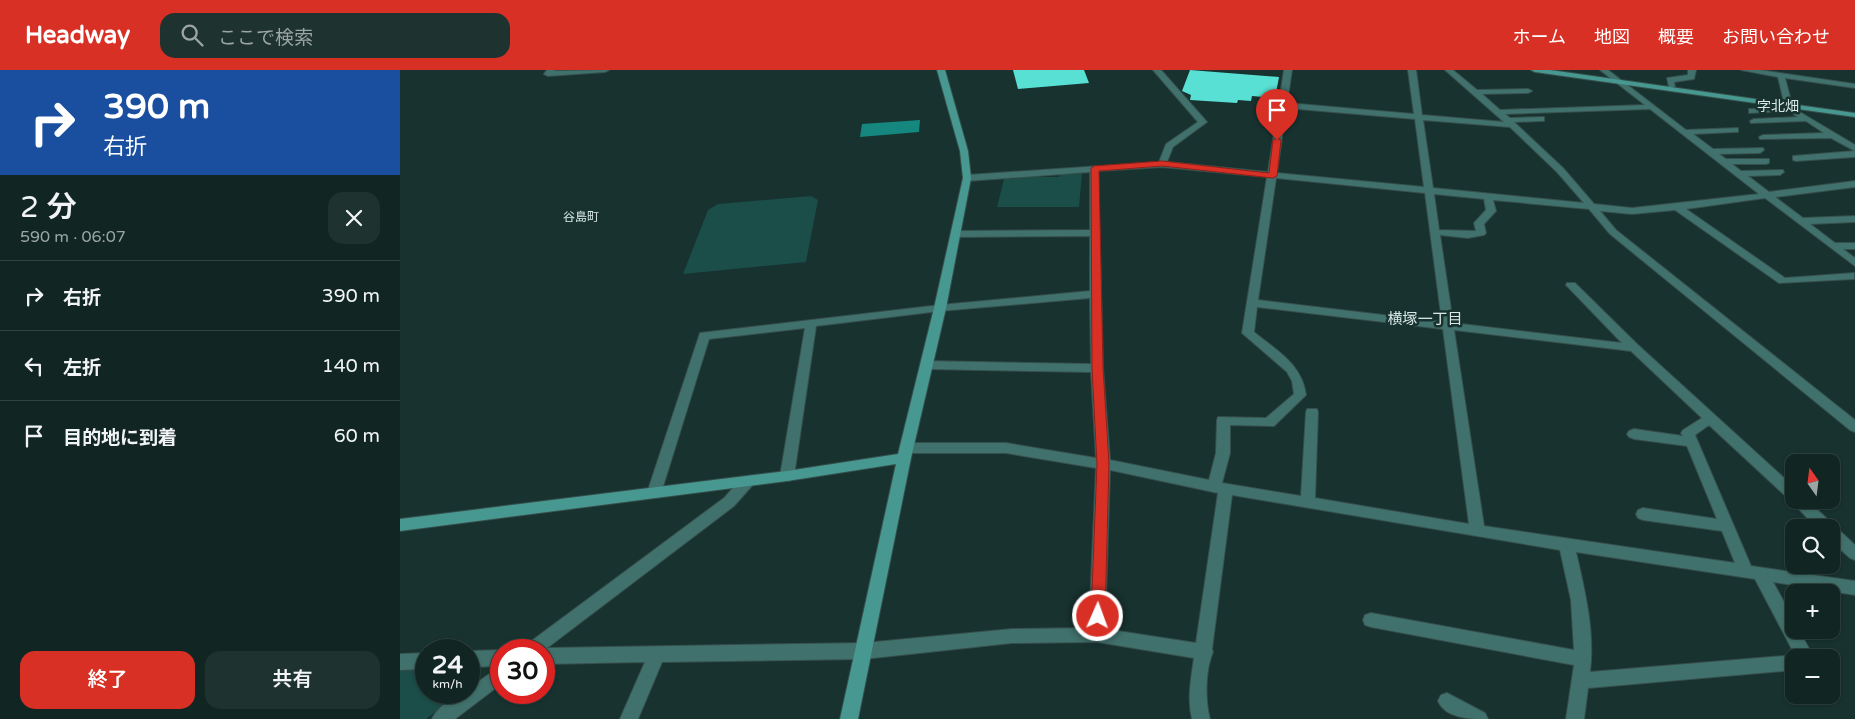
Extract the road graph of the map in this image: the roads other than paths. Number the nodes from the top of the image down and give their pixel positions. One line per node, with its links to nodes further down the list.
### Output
1 (551, 70): 2 (street)
2 (605, 70)
3 (941, 70): 47 (street)
4 (1156, 70): 42 (street)
5 (1288, 70): 20 (street)
6 (1412, 70): 25 (street)
7 (1449, 70): 18 (street)
8 (1535, 70): 14 (street)
9 (1560, 70): 14 (street)
10 (1604, 70): 14 (street)
11 (1692, 70): 15 (street)
12 (1745, 70): 13 (street)
13 (1781, 75): 16 (street); 19 (street)
14 (1616, 79): 15 (street); 19 (street); 21 (street)
15 (1672, 85): 19 (street)
16 (1855, 86)
17 (1528, 91): 18 (street)
18 (1477, 92): 23 (street)
19 (1788, 105): 22 (street); 24 (street); 27 (street)
20 (1282, 106): 25 (street); 46 (street)
21 (1654, 107): 23 (street); 31 (street)
22 (1752, 111)
23 (1498, 112): 29 (street)
24 (1855, 113)
25 (1418, 118): 29 (street); 49 (street)
26 (1541, 119): 29 (street)
27 (1808, 119): 28 (street); 34 (street)
28 (1754, 121)
29 (1510, 123): 52 (street)
30 (1735, 130): 31 (street)
31 (1685, 132): 37 (street)
32 (1855, 136): 34 (street)
33 (1763, 137): 34 (street)
34 (1836, 137): 35 (street)
35 (1855, 149)
36 (1760, 150): 37 (street)
37 (1712, 152): 41 (street)
38 (1855, 154): 39 (street)
39 (1796, 158)
40 (1766, 161): 41 (street)
41 (1724, 162): 45 (street)
42 (1162, 164): 43 (street); 46 (street)
43 (1094, 168): 47 (street); 57 (street)
44 (1780, 172): 45 (street)
45 (1740, 174): 50 (street)
46 (1273, 176): 49 (street); 65 (street)
47 (968, 178): 58 (street)
48 (1855, 184): 50 (street)
49 (1428, 190): 51 (street); 56 (street)
50 (1767, 194): 53 (street); 55 (street)
51 (1488, 196): 52 (street); 56 (street)
52 (1590, 206): 53 (street); 74 (street)
53 (1677, 207): 62 (street)
54 (1855, 219): 55 (street)
55 (1800, 221): 59 (street)
56 (1434, 232): 68 (street)
57 (1095, 233): 58 (street); 64 (street)
58 (956, 234): 66 (street)
59 (1833, 246): 60 (street); 61 (street)
60 (1855, 246)
61 (1855, 263)
62 (1854, 276)
63 (1571, 285): 69 (street)
64 (1097, 294): 66 (street); 71 (street)
65 (1253, 303): 68 (street); 81 (street)
66 (940, 308): 67 (street); 70 (street)
67 (811, 324): 79 (street); 83 (street)
68 (1448, 326): 69 (street); 90 (street)
69 (1634, 348): 73 (street)
70 (926, 365): 71 (street); 77 (street)
71 (1097, 368): 78 (street)
72 (1312, 412): 84 (street)
73 (1711, 418): 76 (street); 82 (street)
74 (1855, 427)
75 (1634, 434): 76 (street)
76 (1692, 442): 89 (street)
77 (906, 453): 78 (street); 79 (street); 100 (street)
78 (1103, 464): 81 (street); 97 (street)
79 (787, 476): 80 (street)
80 (750, 480): 83 (street); 98 (street)
81 (1220, 488): 84 (street); 101 (street)
82 (1785, 488)
83 (654, 493): 88 (street)
84 (1308, 503): 90 (street)
85 (1807, 509): 87 (street)
86 (1643, 514): 89 (street)
87 (1818, 519)
88 (400, 525)
89 (1727, 526): 94 (street)
90 (1477, 531): 92 (street)
91 (1840, 540): 93 (street)
92 (1567, 545): 94 (street); 104 (street)
93 (1855, 554)
94 (1753, 573): 95 (street); 99 (street)
95 (1855, 588)
96 (1372, 620): 104 (street)
97 (1097, 635): 100 (street); 101 (street)
98 (547, 639)
99 (1800, 649)
100 (864, 650): 102 (street); 113 (street)
101 (1205, 652): 114 (street)
102 (657, 654): 103 (street); 112 (street)
103 (555, 656)
104 (1583, 659): 108 (street)
105 (415, 661): 106 (street)
106 (400, 662)
107 (1785, 663): 108 (street)
108 (1580, 681): 116 (street)
109 (490, 682): 111 (street)
110 (1447, 701): 115 (street)
111 (441, 719)
112 (629, 719)
113 (849, 719)
114 (1201, 719)
115 (1479, 719)
116 (1575, 719)

